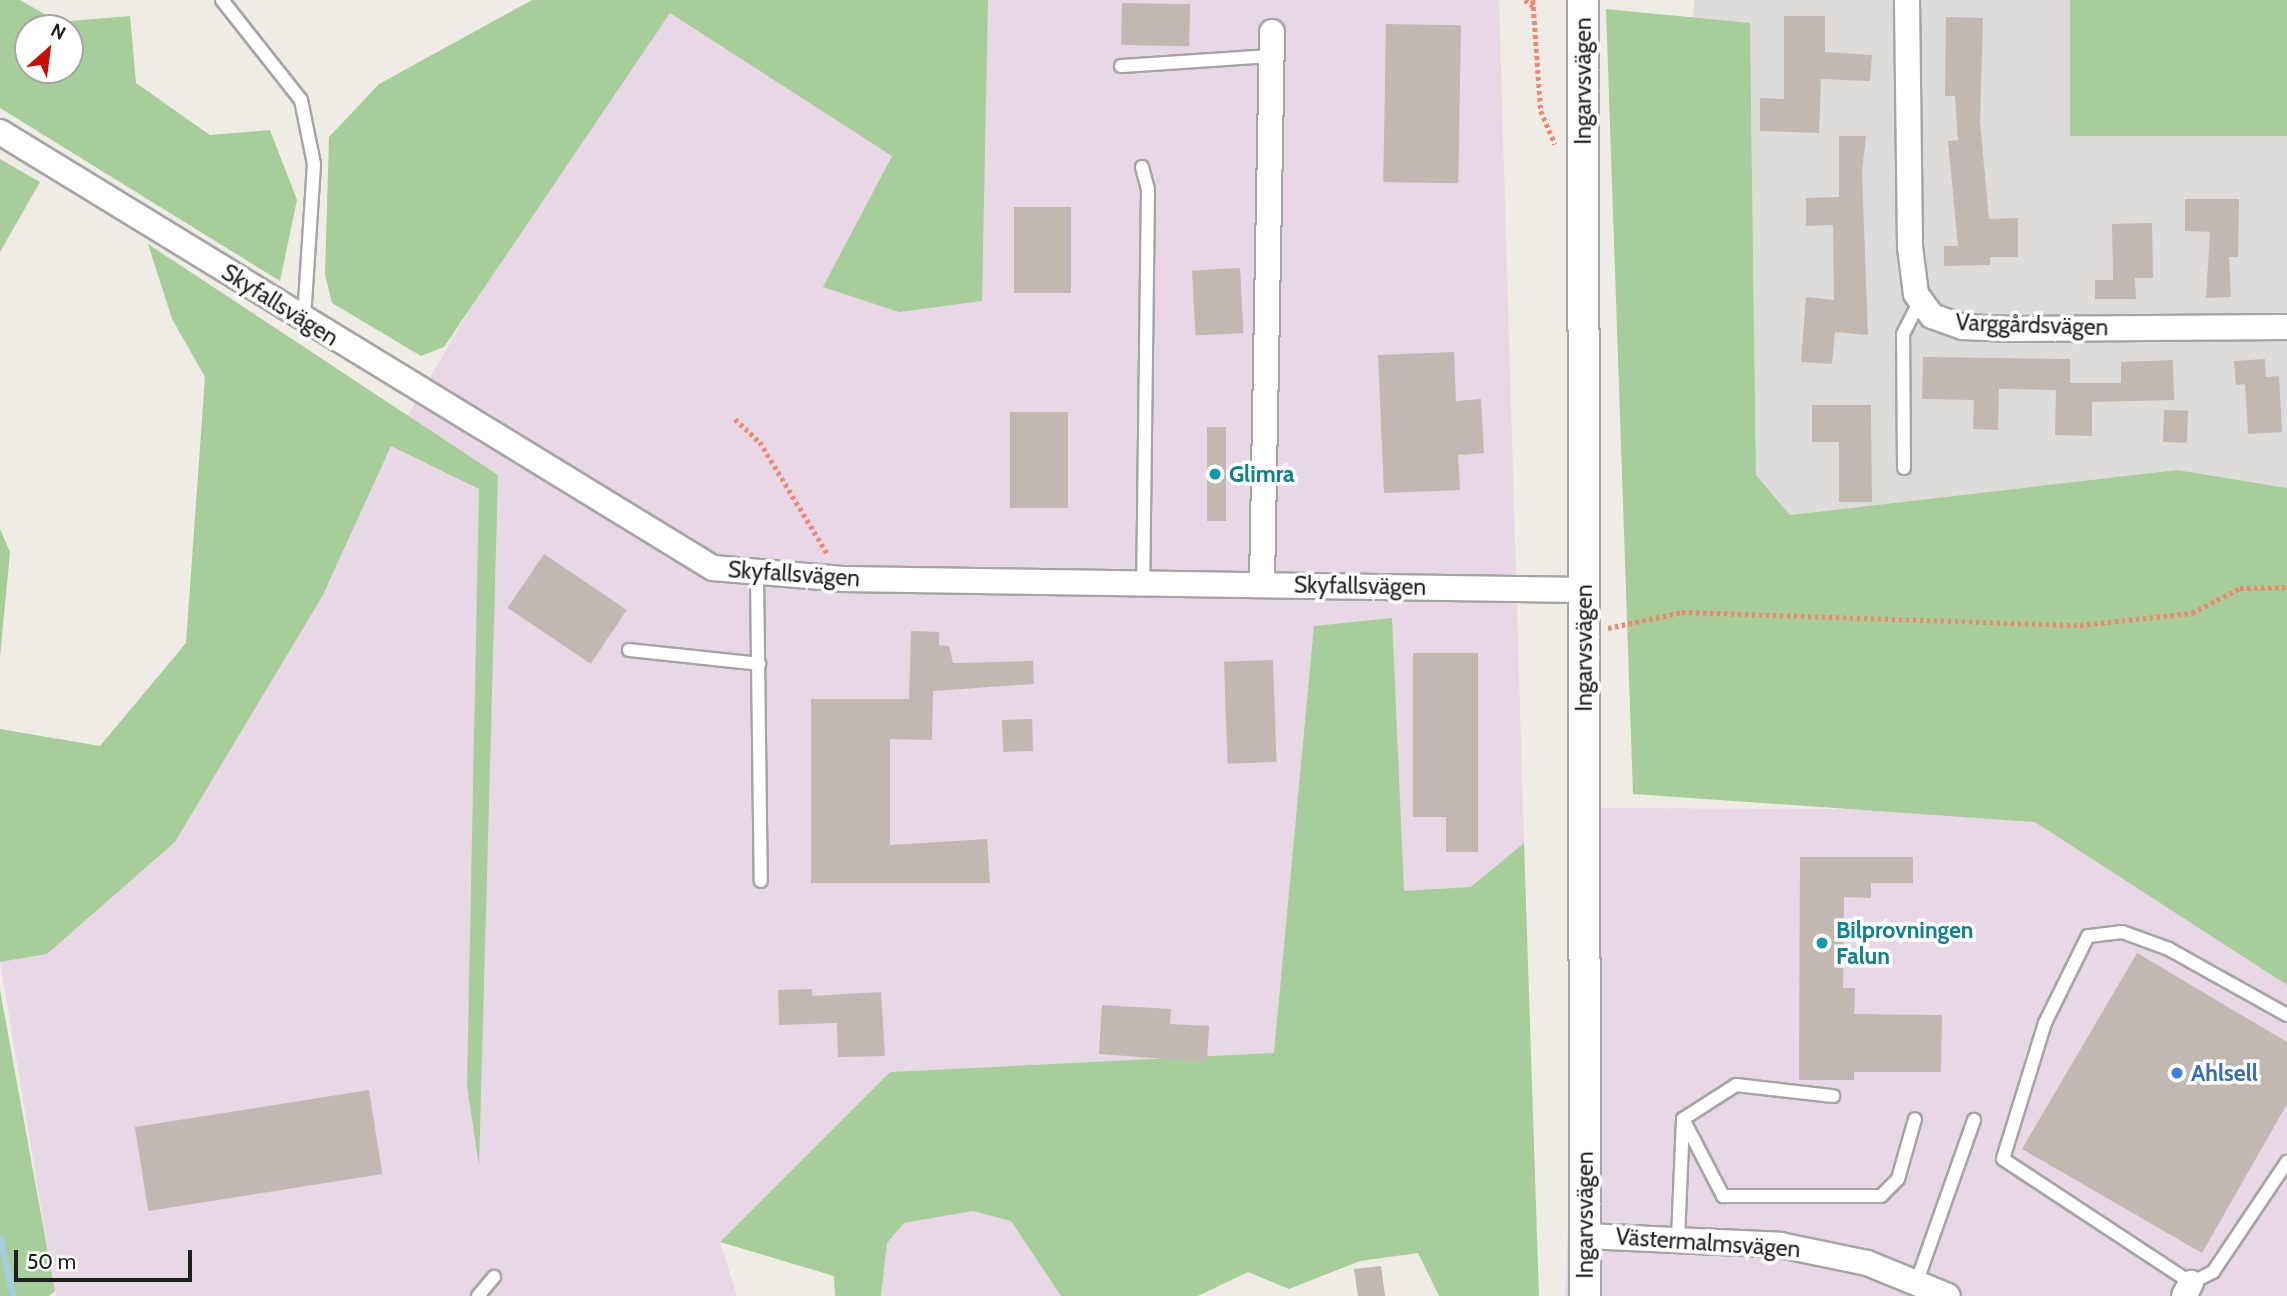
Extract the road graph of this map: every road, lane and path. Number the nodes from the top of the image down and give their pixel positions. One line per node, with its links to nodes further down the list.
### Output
1 (222, 0): 13 (lane)
2 (1525, 0): 6 (path)
3 (1533, 0): 6 (path)
4 (1583, 0): 22 (street, Ingarvsvägen)
5 (1907, 0): 12 (street)
6 (1534, 7): 10 (path)
7 (1272, 44): 8 (lane); 20 (street)
8 (1121, 66)
9 (0, 132): 13 (street, Skyfallsvägen)
10 (1556, 152)
11 (1142, 167): 19 (lane)
12 (1919, 302): 14 (street, Varggårdsvägen); 16 (lane)
13 (304, 320): 17 (street, Skyfallsvägen)
14 (2287, 327)
15 (735, 419): 18 (path)
16 (1904, 468)
17 (758, 575): 18 (street, Skyfallsvägen); 25 (lane)
18 (842, 579): 19 (street, Skyfallsvägen)
19 (1143, 582): 20 (street, Skyfallsvägen)
20 (1262, 584): 22 (street, Skyfallsvägen)
21 (2287, 587): 23 (path)
22 (1584, 590): 23 (street, Ingarvsvägen)
23 (1584, 633): 33 (street, Ingarvsvägen)
24 (629, 650): 25 (lane)
25 (758, 664): 26 (lane)
26 (761, 881)
27 (2287, 1015): 37 (lane)
28 (1833, 1096): 29 (lane)
29 (1683, 1119): 30 (lane); 34 (lane)
30 (1915, 1119)
31 (1974, 1120): 36 (lane)
32 (2287, 1162): 37 (lane)
33 (1585, 1236): 34 (street, Västermalmsvägen); 39 (street, Ingarvsvägen)
34 (1678, 1239): 36 (street, Västermalmsvägen)
35 (494, 1277): 38 (lane)
36 (1917, 1281): 40 (street, Västermalmsvägen)
37 (2187, 1290)
38 (478, 1296)
39 (1585, 1296)
40 (1948, 1296)

